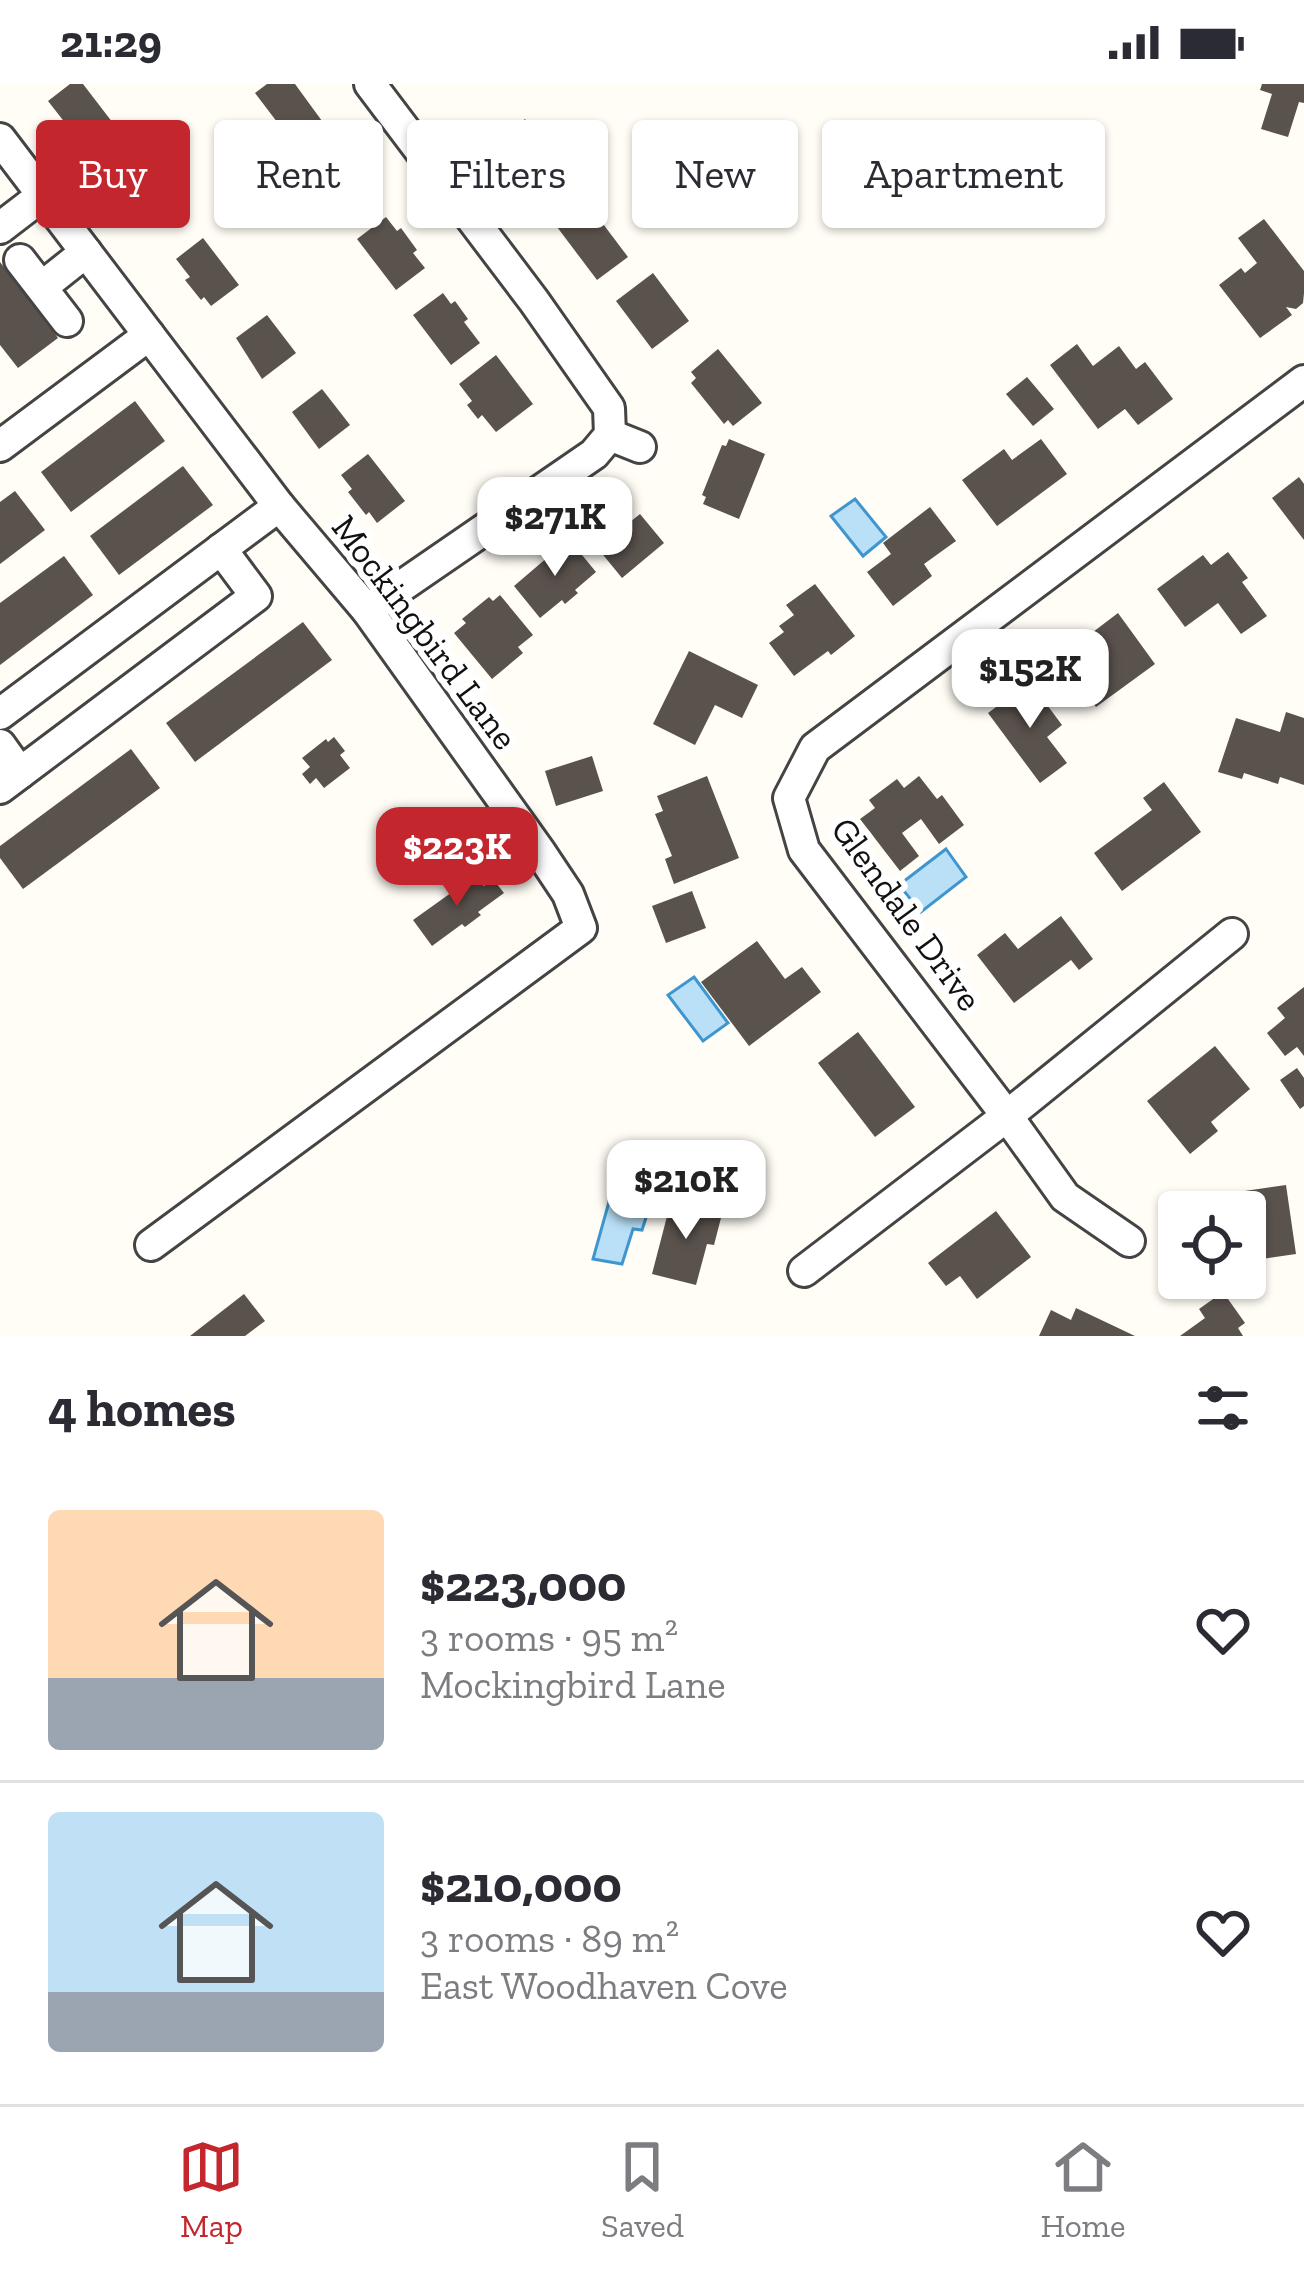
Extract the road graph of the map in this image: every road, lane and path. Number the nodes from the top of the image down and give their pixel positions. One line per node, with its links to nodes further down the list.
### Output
1 (370, 84): 13 (street)
2 (0, 139): 3 (street, Mockingbird Lane)
3 (36, 186)
4 (36, 200): 5 (street)
5 (0, 228)
6 (68, 228): 7 (street, Mockingbird Lane)
7 (86, 252): 9 (street); 11 (street, Mockingbird Lane)
8 (20, 260): 9 (street)
9 (41, 287): 10 (street)
10 (68, 321)
11 (149, 335): 14 (street); 16 (street, Mockingbird Lane)
12 (1304, 381): 23 (street, Glendale Drive)
13 (610, 435): 15 (street); 18 (street)
14 (0, 446)
15 (640, 447)
16 (278, 506): 17 (street); 18 (street, Mockingbird Lane)
17 (221, 549): 19 (street); 21 (street)
18 (367, 610): 25 (street, Mockingbird Lane)
19 (0, 714)
20 (0, 745): 21 (street)
21 (10, 780)
22 (1232, 934): 23 (street)
23 (1007, 1116): 24 (street, Glendale Drive); 26 (street)
24 (1129, 1240)
25 (152, 1245)
26 (803, 1271)

